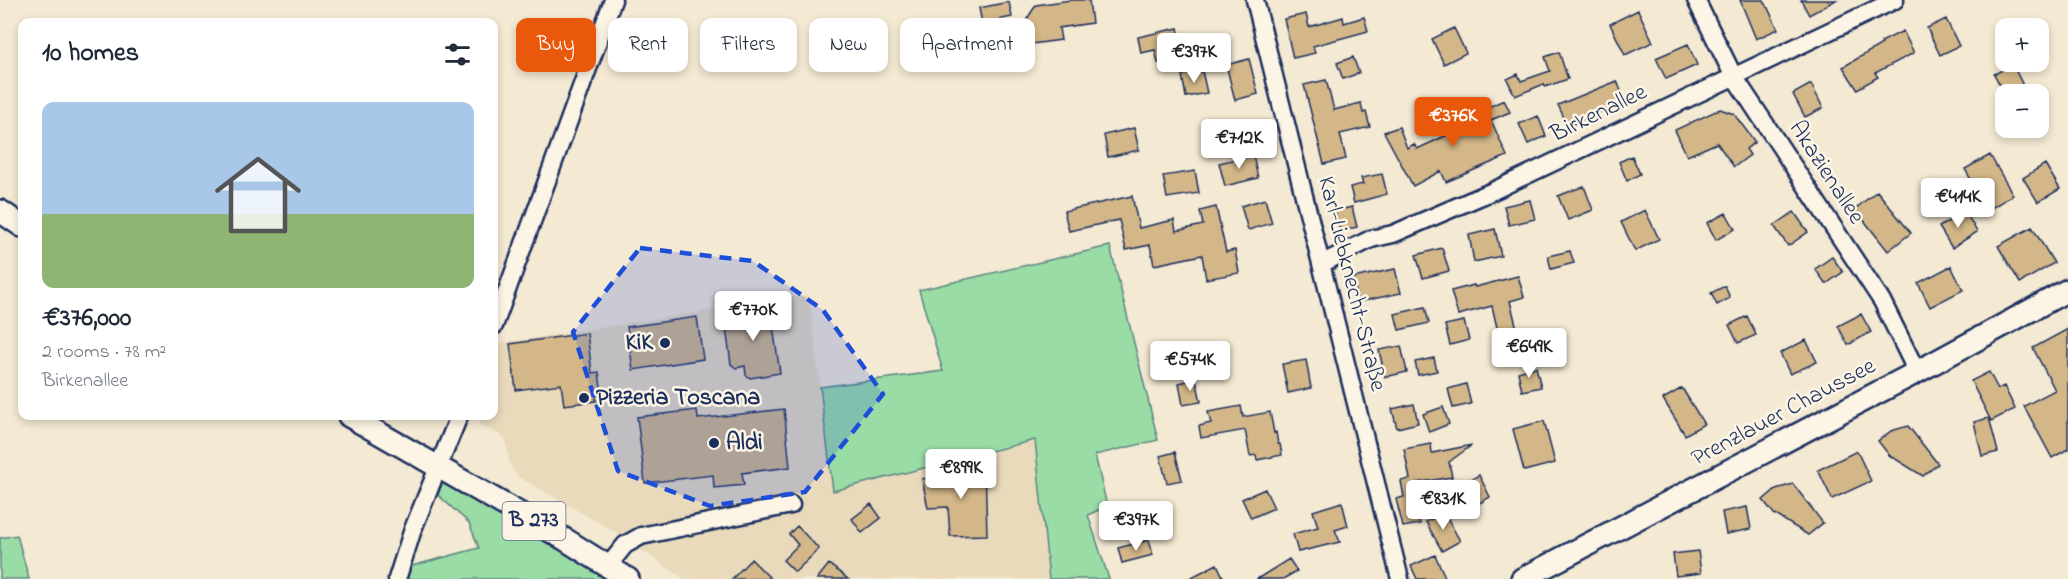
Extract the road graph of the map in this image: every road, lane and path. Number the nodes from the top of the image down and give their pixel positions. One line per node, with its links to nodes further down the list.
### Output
1 (613, 0): 10 (street)
2 (1255, 0): 8 (street, Karl-Liebknecht-Straße)
3 (1696, 0): 5 (street, Akazienallee)
4 (1895, 0): 5 (street, Birkenallee)
5 (1733, 75): 8 (street, Birkenallee); 11 (street, Akazienallee)
6 (0, 211): 7 (main road)
7 (18, 223)
8 (1321, 264): 19 (street, Karl-Liebknecht-Straße)
9 (2068, 290): 11 (main road, Prenzlauer Chaussee)
10 (498, 315)
11 (1917, 372): 20 (main road, Prenzlauer Chaussee)
12 (356, 420): 14 (main road, B 273)
13 (457, 420): 14 (street)
14 (438, 466): 16 (main road, B 273); 17 (street)
15 (791, 505): 16 (street)
16 (608, 566): 18 (main road, B 273)
17 (397, 579)
18 (628, 579)
19 (1400, 579)
20 (1522, 579)

